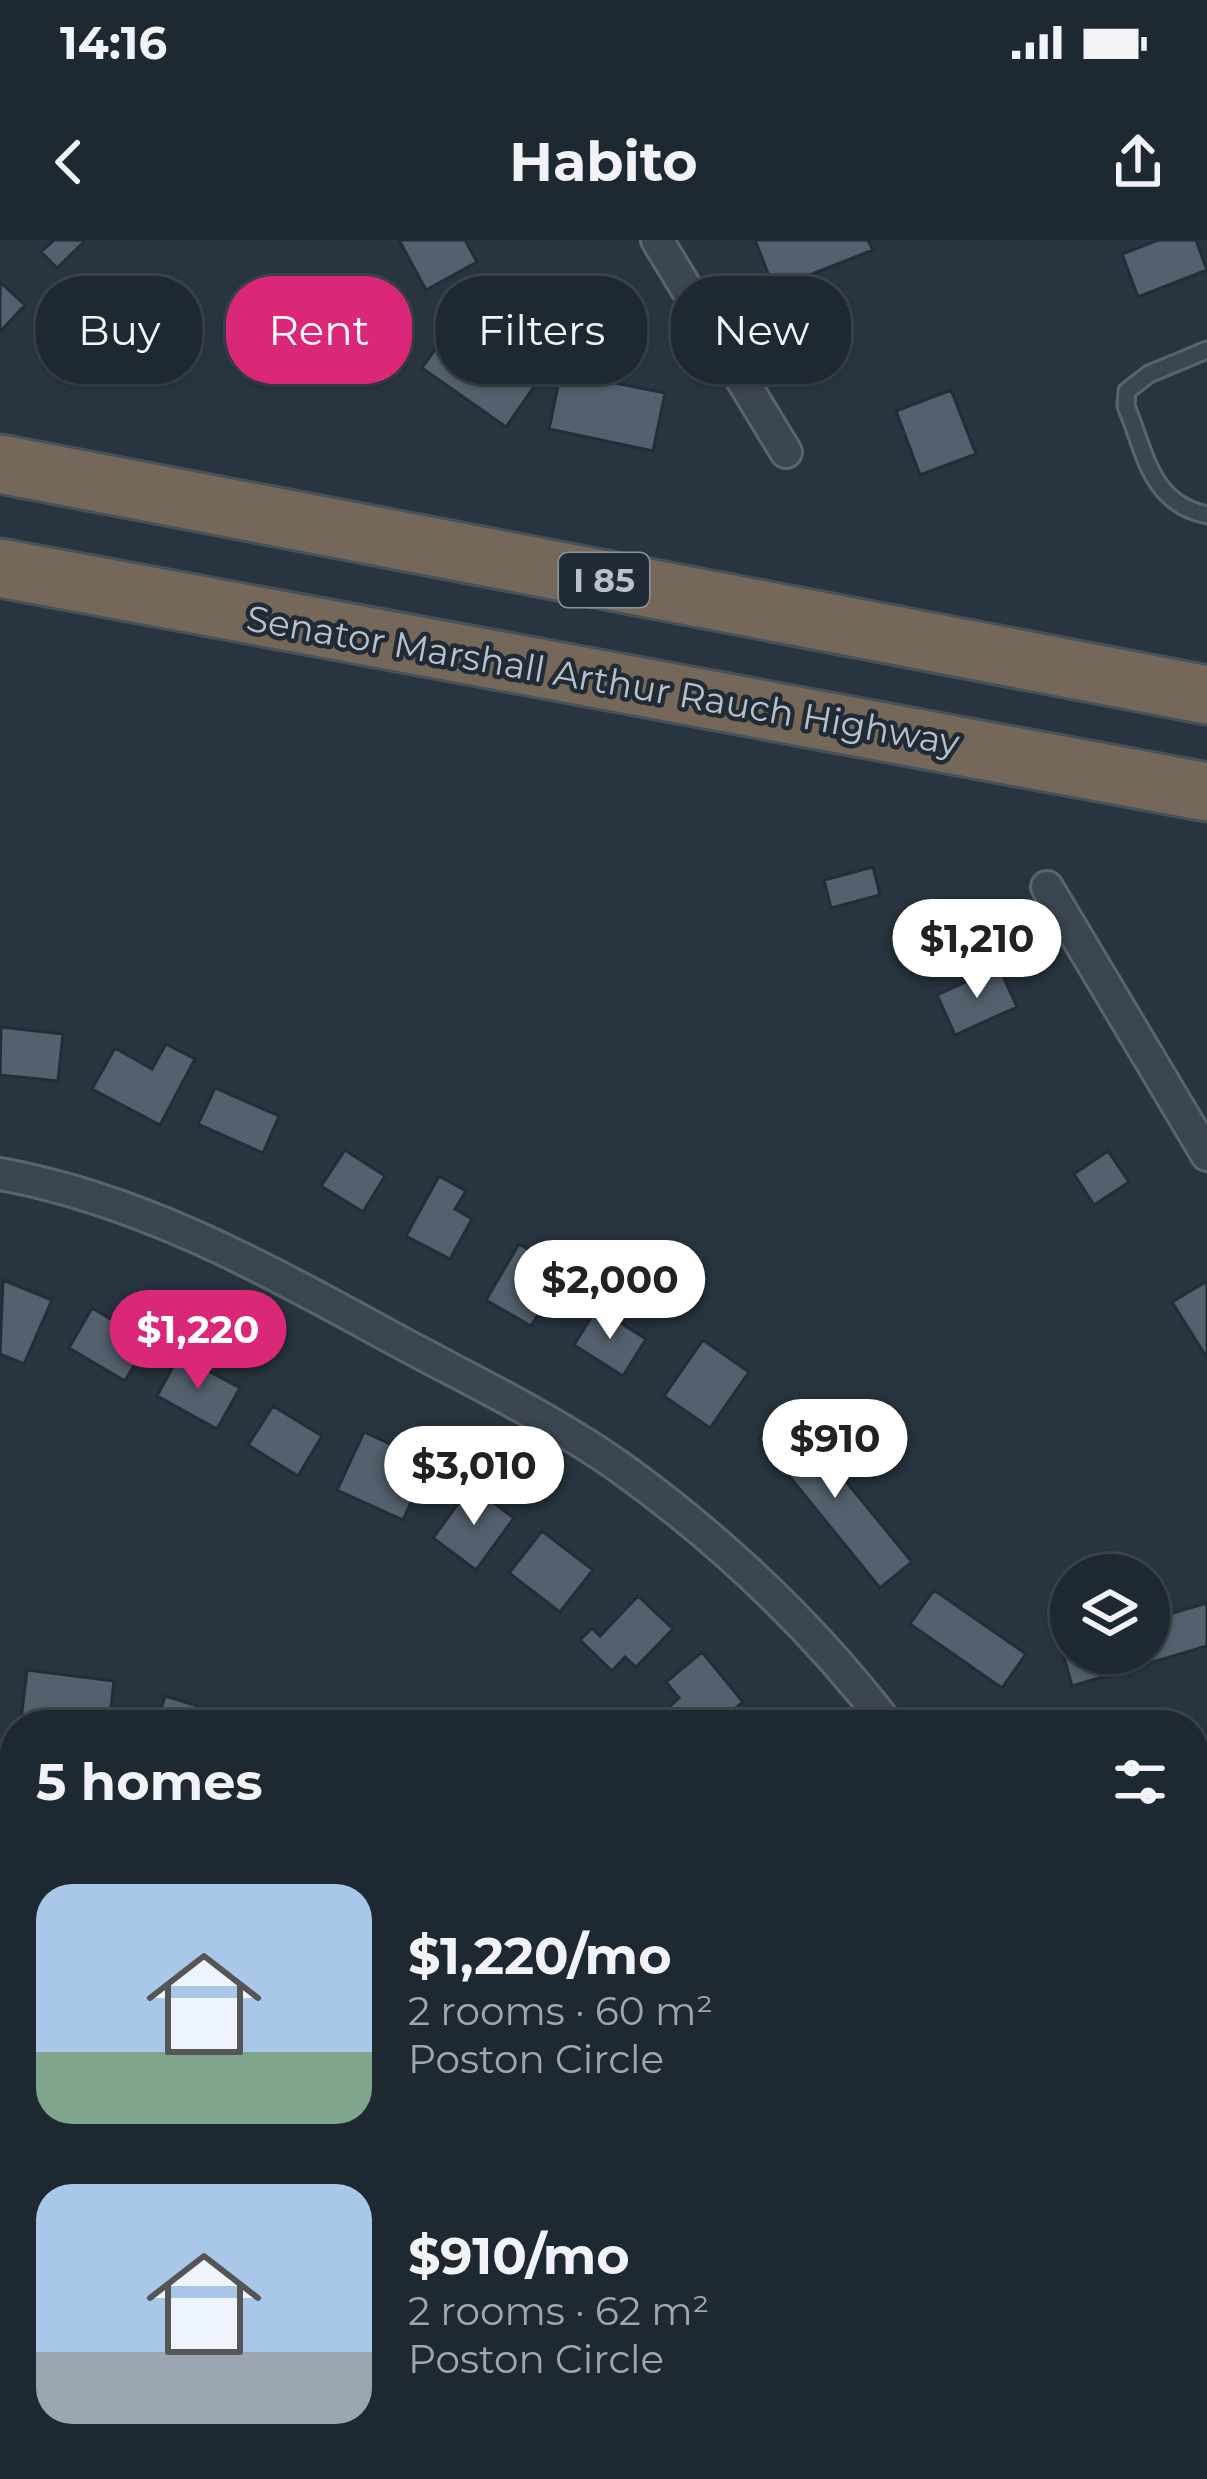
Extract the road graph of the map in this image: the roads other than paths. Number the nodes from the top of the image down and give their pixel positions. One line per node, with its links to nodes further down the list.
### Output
1 (657, 240): 3 (street)
2 (1207, 350): 5 (lane)
3 (786, 452)
4 (0, 464): 7 (highway, I 85)
5 (1207, 514)
6 (0, 568): 8 (highway, Senator Marshall Arthur Rauch Highway)
7 (1207, 695)
8 (1207, 792)
9 (1047, 887): 10 (street)
10 (1207, 1155)
11 (0, 1174): 12 (street)
12 (877, 1710)

